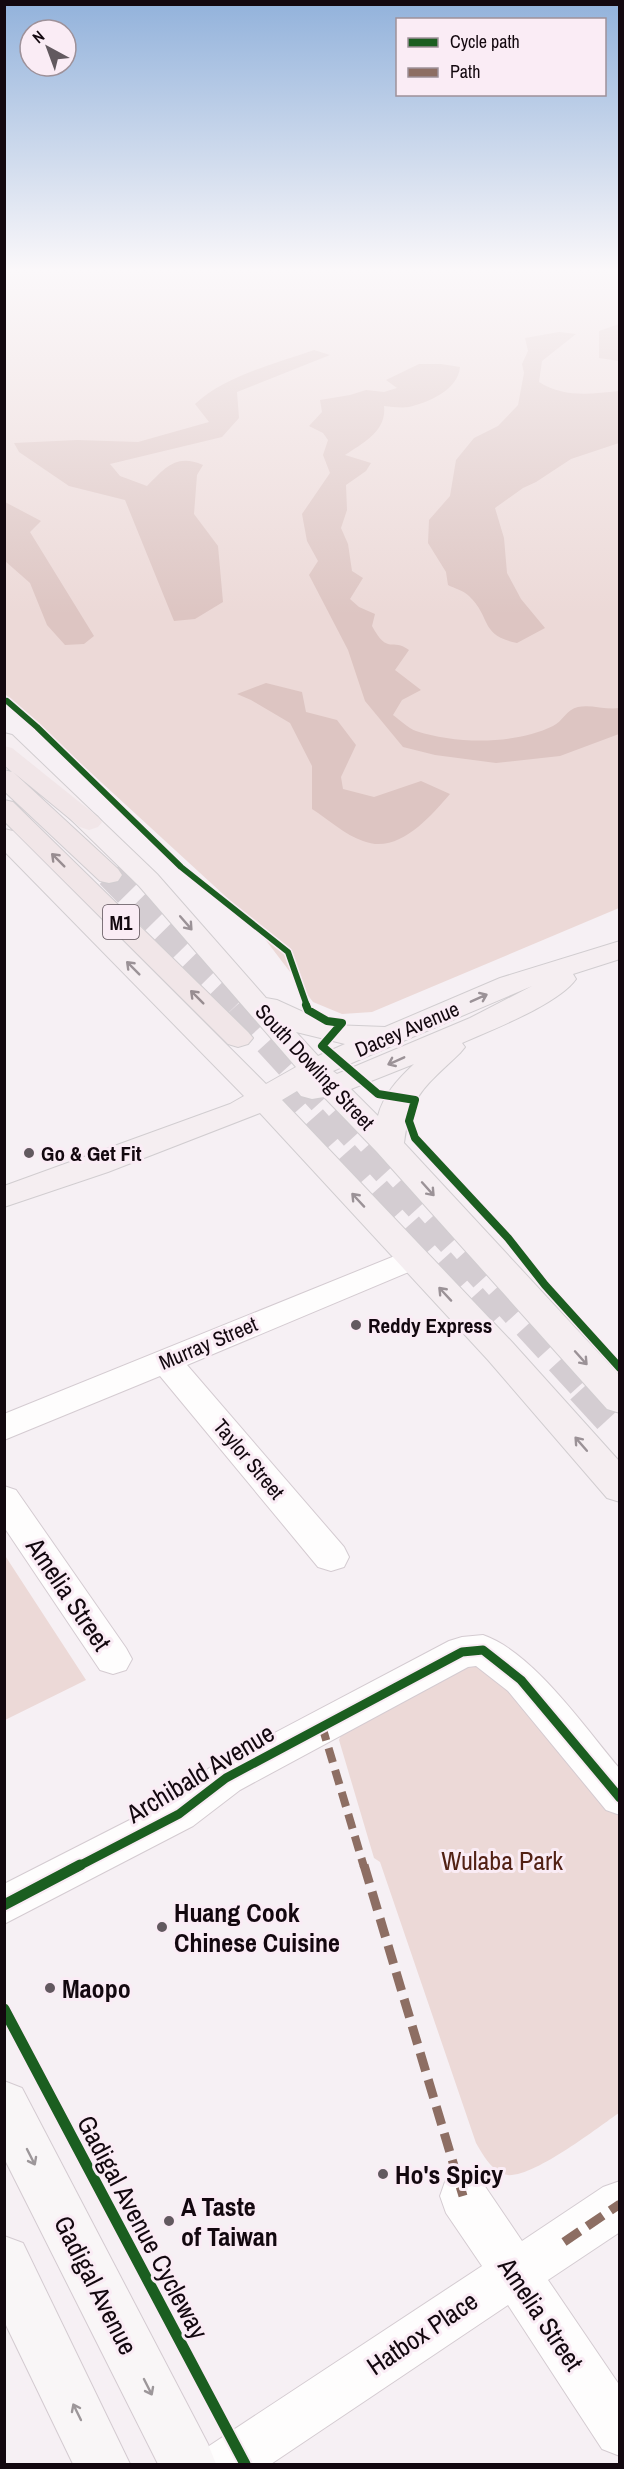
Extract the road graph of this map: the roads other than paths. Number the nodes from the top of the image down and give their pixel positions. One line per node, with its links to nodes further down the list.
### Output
1 (4, 740): 5 (main road, South Dowling Street)
2 (4, 753): 5 (highway)
3 (4, 777): 7 (highway, M1)
4 (4, 807): 13 (highway, M1, one-way to 4)
5 (88, 822): 10 (main road, South Dowling Street, one-way to 10)
6 (4, 836): 15 (main road, one-way to 6)
7 (109, 875)
8 (620, 949): 9 (main road, Dacey Avenue)
9 (579, 962): 11 (main road, Dacey Avenue, one-way to 9); 12 (main road, Dacey Avenue)
10 (253, 999): 11 (main road); 14 (main road, South Dowling Street)
11 (409, 1029): 14 (main road, Dacey Avenue)
12 (469, 1029): 14 (main road, Dacey Avenue, one-way to 14); 16 (main road)
13 (238, 1038)
14 (322, 1078): 15 (main road, Dacey Avenue); 16 (main road, South Dowling Street)
15 (263, 1098): 17 (main road, Dacey Avenue); 18 (main road, one-way to 15)
16 (388, 1145): 20 (main road, South Dowling Street, one-way to 20)
17 (4, 1197)
18 (412, 1258): 19 (street, Murray Street); 22 (main road, one-way to 18)
19 (166, 1360): 21 (street, Murray Street); 24 (street, Taylor Street)
20 (620, 1400)
21 (4, 1428)
22 (620, 1488)
23 (4, 1499): 25 (street, Amelia Street)
24 (331, 1557)
25 (113, 1659)
26 (620, 1798): 27 (street, Archibald Avenue)
27 (4, 1905)
28 (4, 2105): 35 (street, Gadigal Avenue, one-way to 35)
29 (463, 2196): 32 (street, Amelia Street)
30 (620, 2204): 32 (street, Hatbox Place)
31 (4, 2262): 34 (street, one-way to 31)
32 (515, 2274): 33 (street, Amelia Street); 36 (street, Hatbox Place)
33 (620, 2432)
34 (102, 2464)
35 (188, 2464)
36 (227, 2464)

